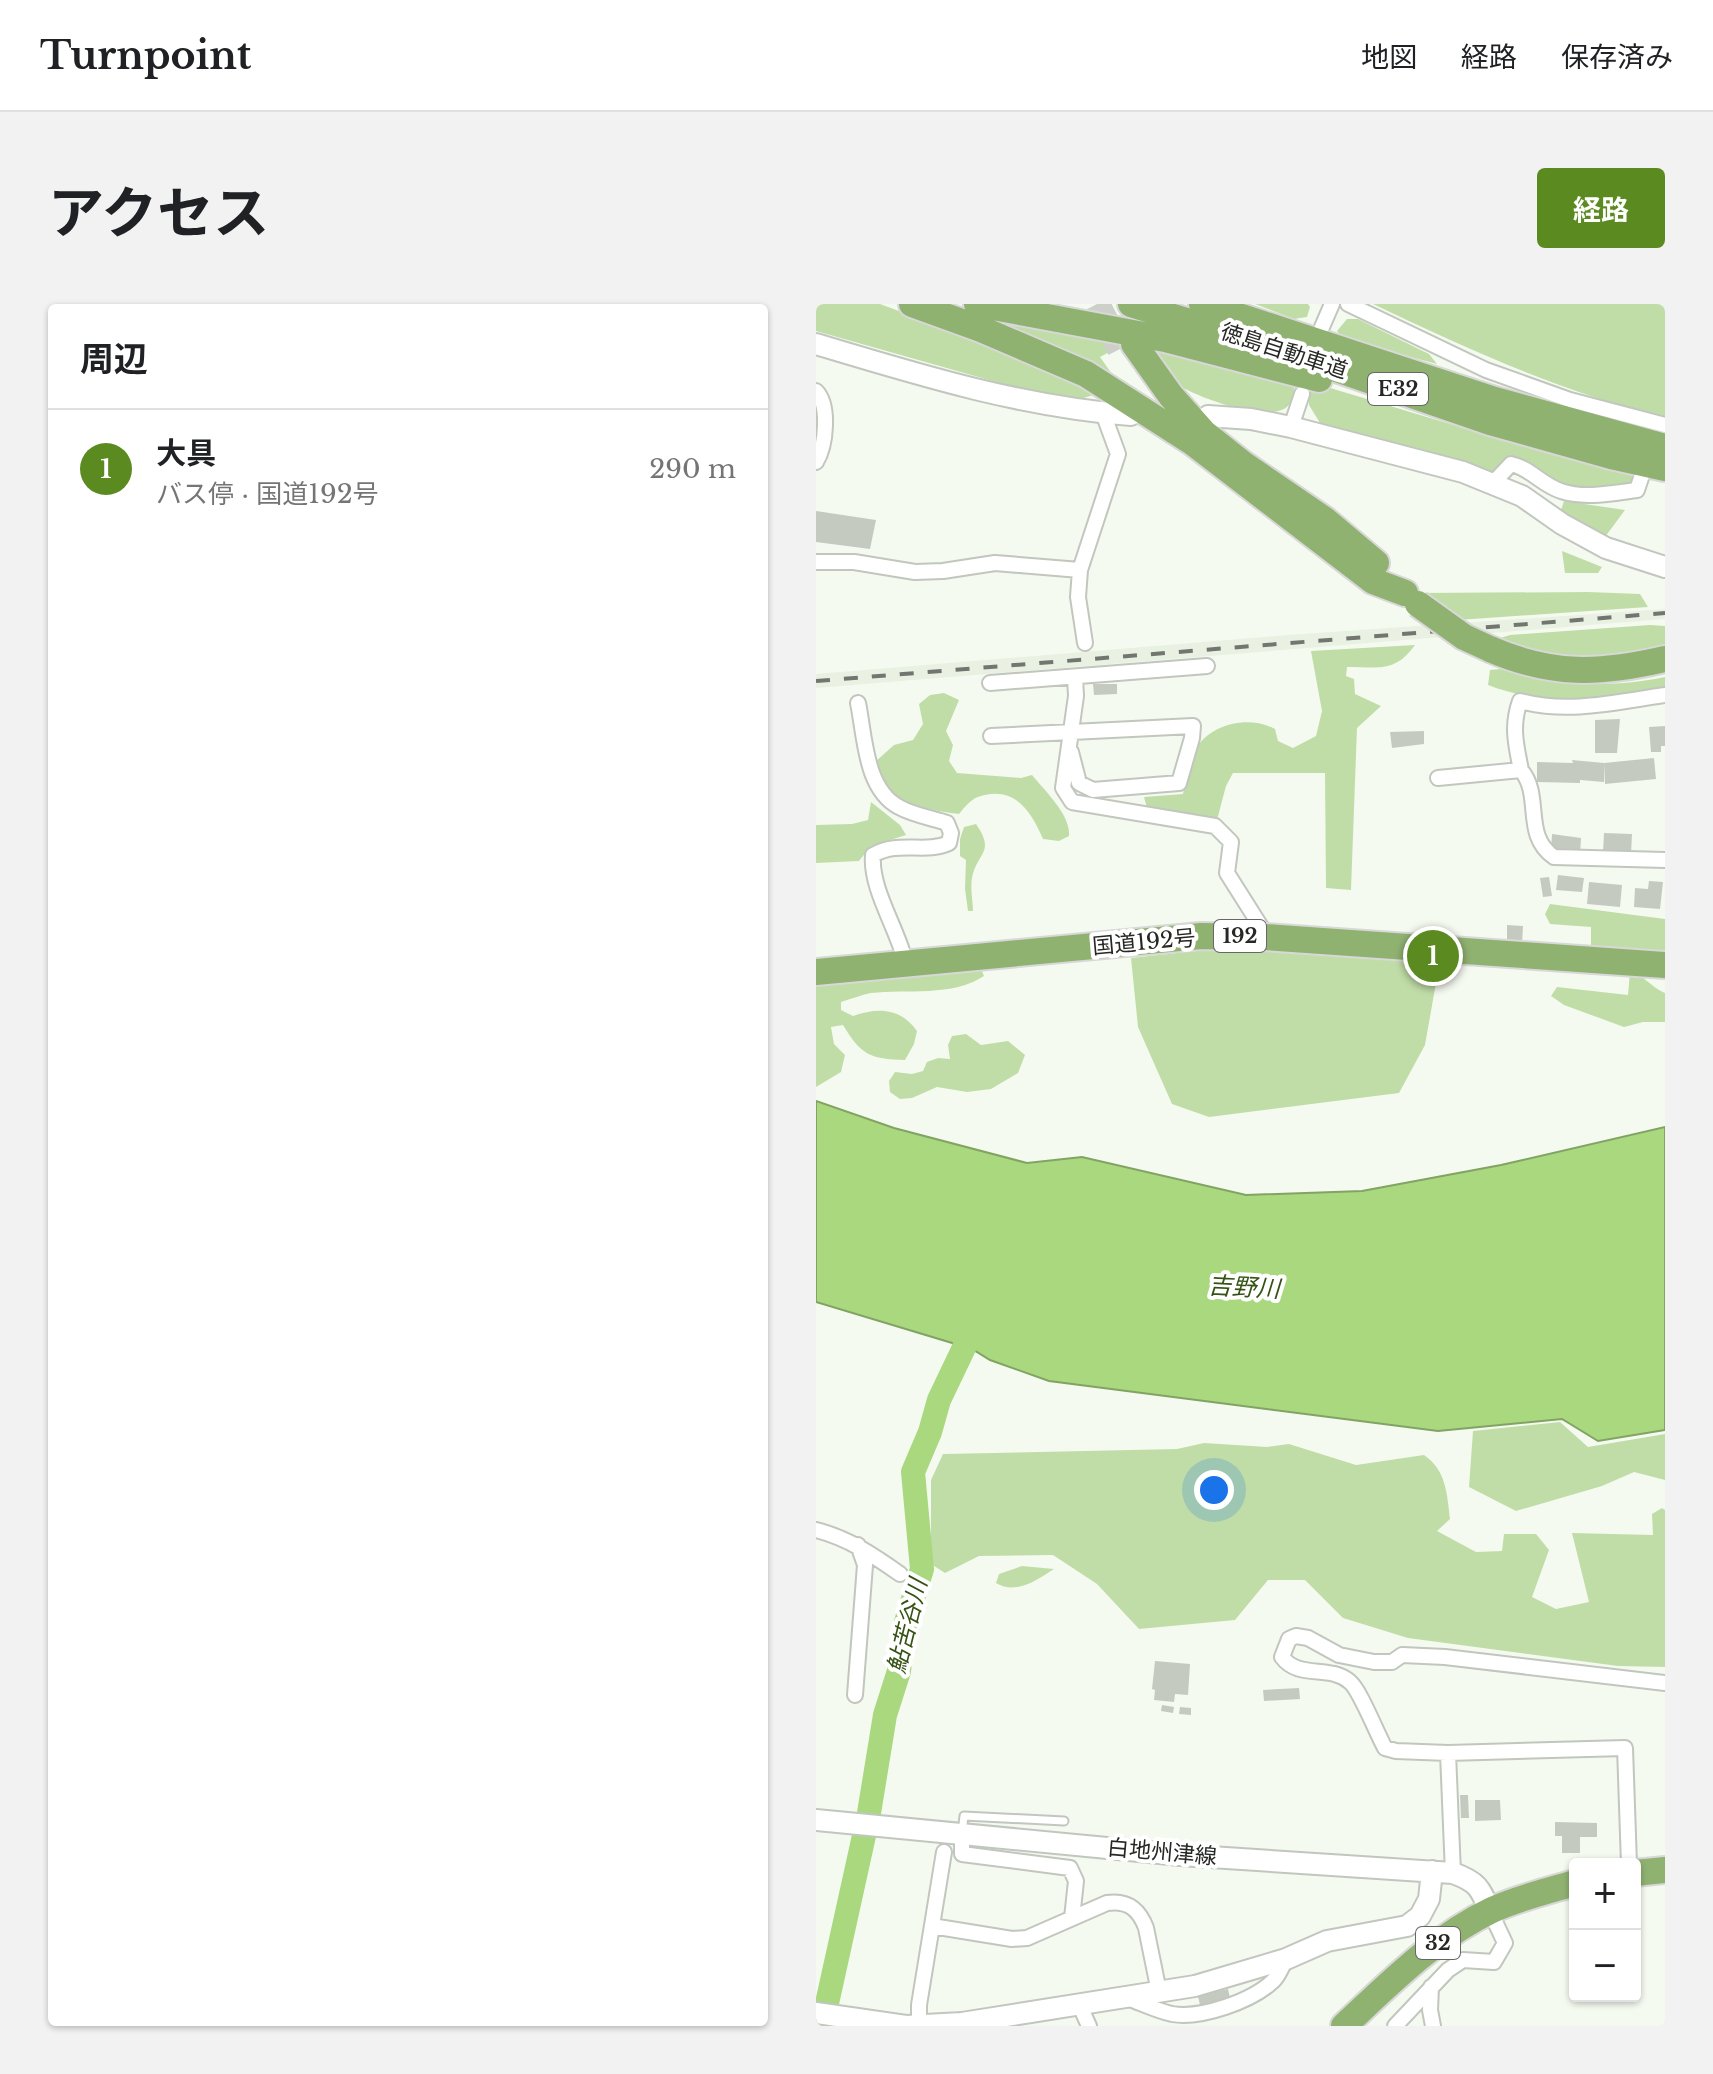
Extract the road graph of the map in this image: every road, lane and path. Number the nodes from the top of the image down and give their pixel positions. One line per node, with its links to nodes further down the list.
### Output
1 (912, 304): 17 (highway)
2 (977, 304): 14 (highway)
3 (1131, 304): 14 (highway, 徳島自動車道 / E32)
4 (1202, 304): 18 (highway, 徳島自動車道 / E32)
5 (1332, 304): 7 (street)
6 (1348, 304): 15 (street)
7 (1322, 327)
8 (816, 344): 11 (street)
9 (816, 391): 19 (street)
10 (1302, 394): 16 (street)
11 (1103, 413): 12 (street); 24 (street)
12 (1131, 415)
13 (1208, 416): 16 (street)
14 (1490, 422): 20 (highway, 徳島自動車道 / E32)
15 (1665, 425)
16 (1291, 427): 21 (street)
17 (1192, 442): 25 (highway); 25 (highway)
18 (1665, 447)
19 (816, 462)
20 (1653, 471): 21 (street)
21 (1493, 483): 23 (street)
22 (816, 562): 24 (street)
23 (1665, 567)
24 (1080, 570): 26 (street)
25 (1412, 599): 27 (highway, bridge)
26 (1085, 643)
27 (1665, 659)
28 (1207, 666): 29 (street)
29 (1075, 677): 30 (street); 33 (street)
30 (990, 683)
31 (1665, 695): 36 (street)
32 (858, 703): 40 (street)
33 (1071, 732): 34 (street); 35 (street); 35 (street)
34 (991, 736)
35 (1069, 749): 39 (street)
36 (1521, 770): 37 (street); 38 (street)
37 (1438, 778)
38 (1665, 860)
39 (1265, 937): 40 (highway, 国道192号 / 192); 41 (highway, 国道192号 / 192)
40 (906, 964): 42 (highway, 国道192号 / 192)
41 (1665, 965)
42 (816, 972)
43 (816, 1530): 44 (street)
44 (858, 1545): 45 (street); 47 (street)
45 (900, 1574)
46 (1665, 1683): 48 (street)
47 (855, 1695)
48 (1448, 1753): 53 (street); 57 (street)
49 (816, 1820): 52 (street, 白地州津線)
50 (1064, 1821): 51 (lane)
51 (962, 1835): 52 (street, 白地州津線); 55 (street, 白地州津線); 60 (street)
52 (941, 1842): 61 (street)
53 (1629, 1858)
54 (1665, 1870): 56 (highway)
55 (1432, 1871): 57 (street, 白地州津線); 62 (street)
56 (1641, 1872)
57 (1453, 1873): 59 (street)
58 (1569, 1885): 59 (highway, 32)
59 (1490, 1911): 63 (street); 71 (highway, 32)
60 (1072, 1918): 61 (street); 64 (street)
61 (932, 1926): 69 (street)
62 (1286, 1959): 64 (street); 65 (street)
63 (1431, 1987): 72 (street); 73 (street)
64 (1159, 1992): 65 (street)
65 (1126, 1997): 66 (street)
66 (1080, 2006): 69 (street); 70 (street)
67 (816, 2013): 68 (street)
68 (902, 2025): 69 (street)
69 (919, 2026)
70 (1089, 2026)
71 (1344, 2026)
72 (1395, 2026)
73 (1433, 2026)

